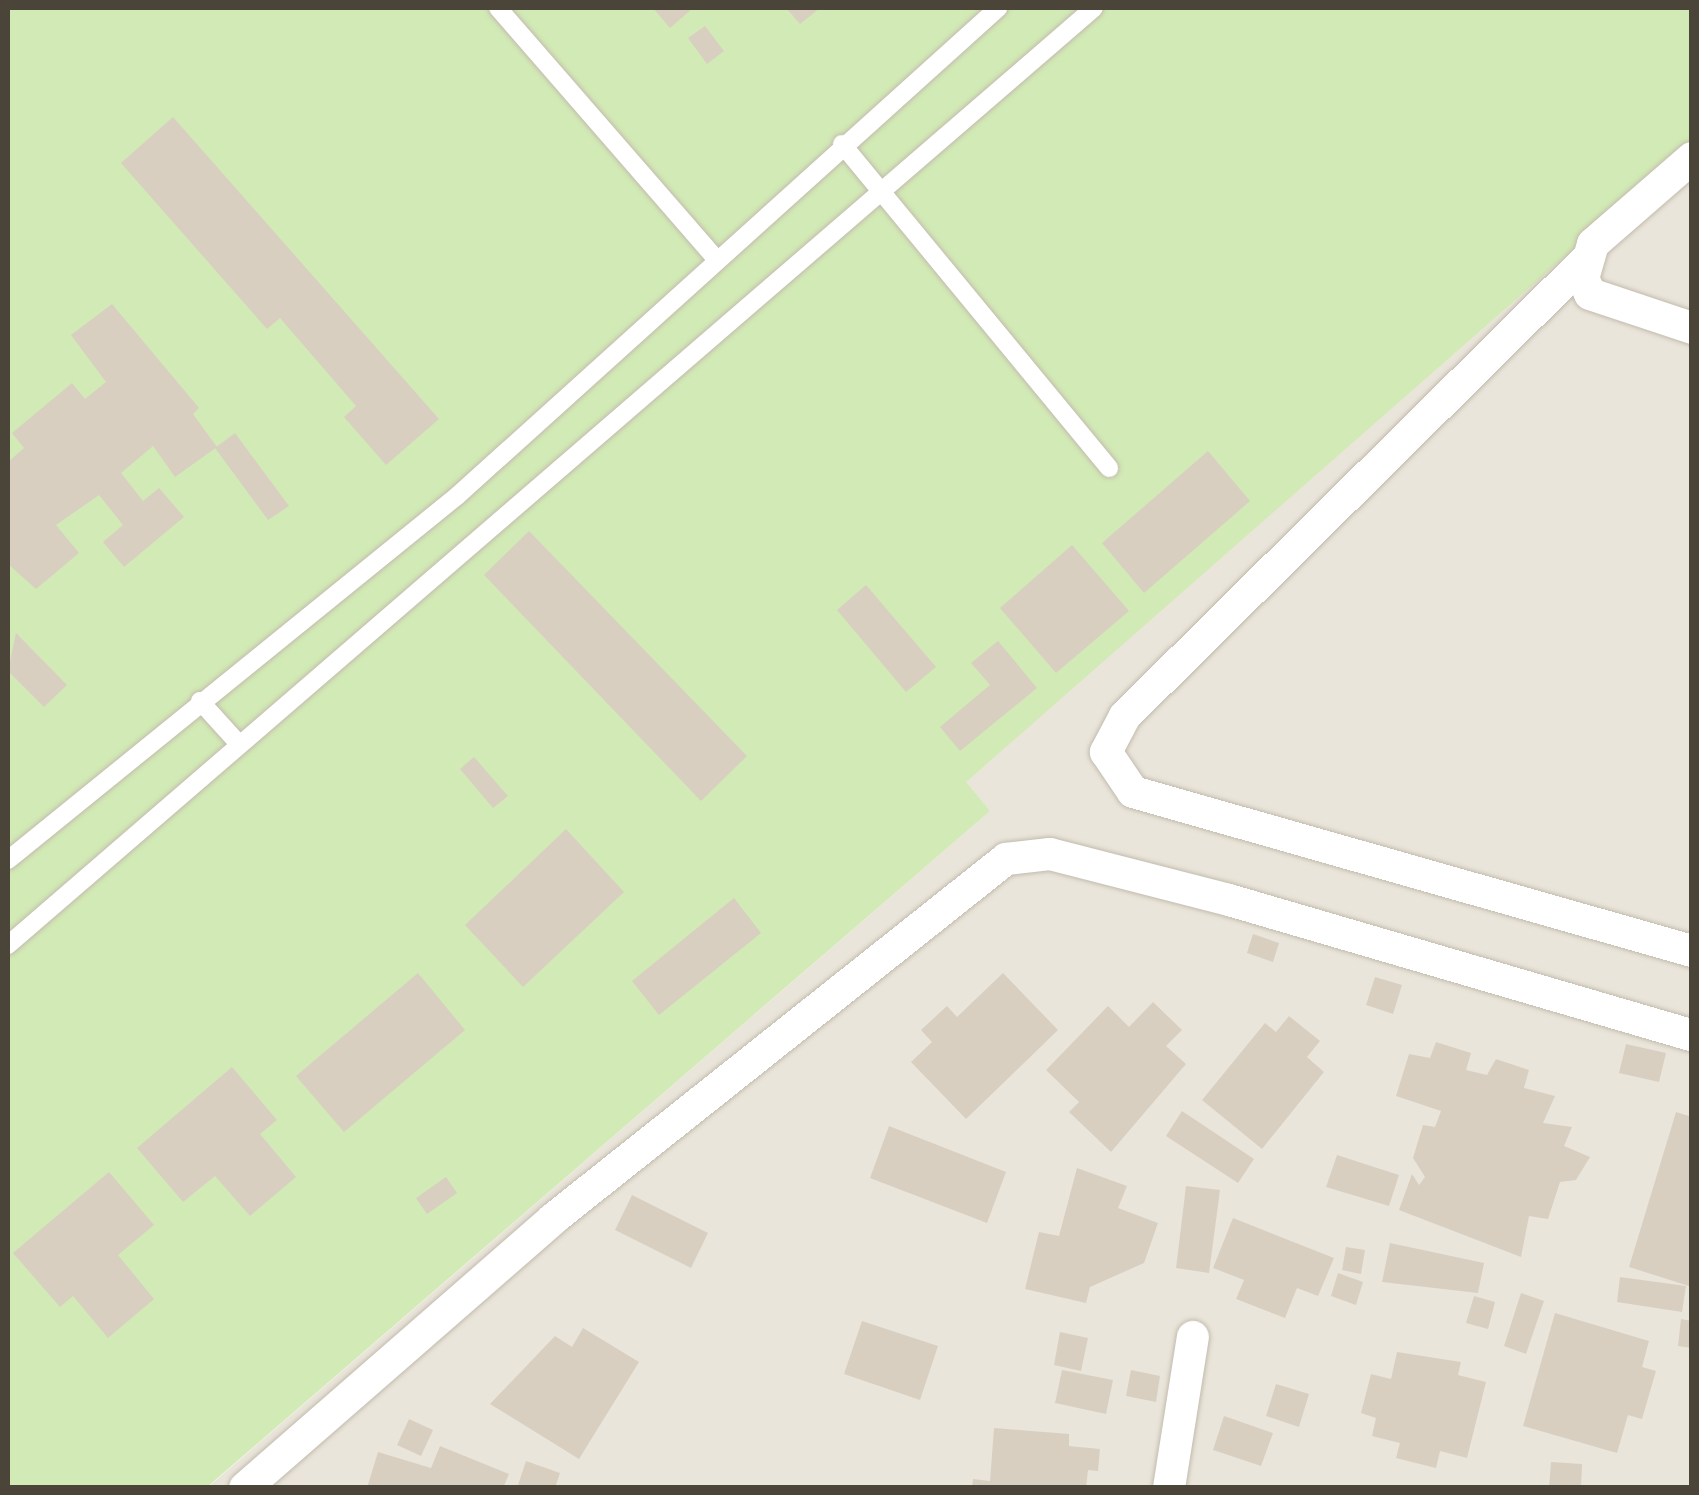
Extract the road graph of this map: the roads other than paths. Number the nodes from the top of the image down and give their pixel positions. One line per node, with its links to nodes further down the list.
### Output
1 (498, 8): 7 (lane)
2 (998, 8): 4 (lane)
3 (1094, 8): 6 (lane)
4 (842, 144): 6 (lane); 7 (lane)
5 (1692, 158): 8 (street)
6 (885, 192): 10 (lane); 12 (lane)
7 (716, 259): 11 (lane)
8 (1587, 260): 9 (street); 15 (street)
9 (1692, 328)
10 (1109, 468)
11 (200, 701): 12 (lane); 13 (lane)
12 (239, 744): 14 (lane)
13 (8, 860)
14 (8, 946)
15 (1692, 951)
16 (1692, 1035): 18 (street)
17 (1193, 1337): 19 (street)
18 (245, 1488)
19 (1169, 1488)

